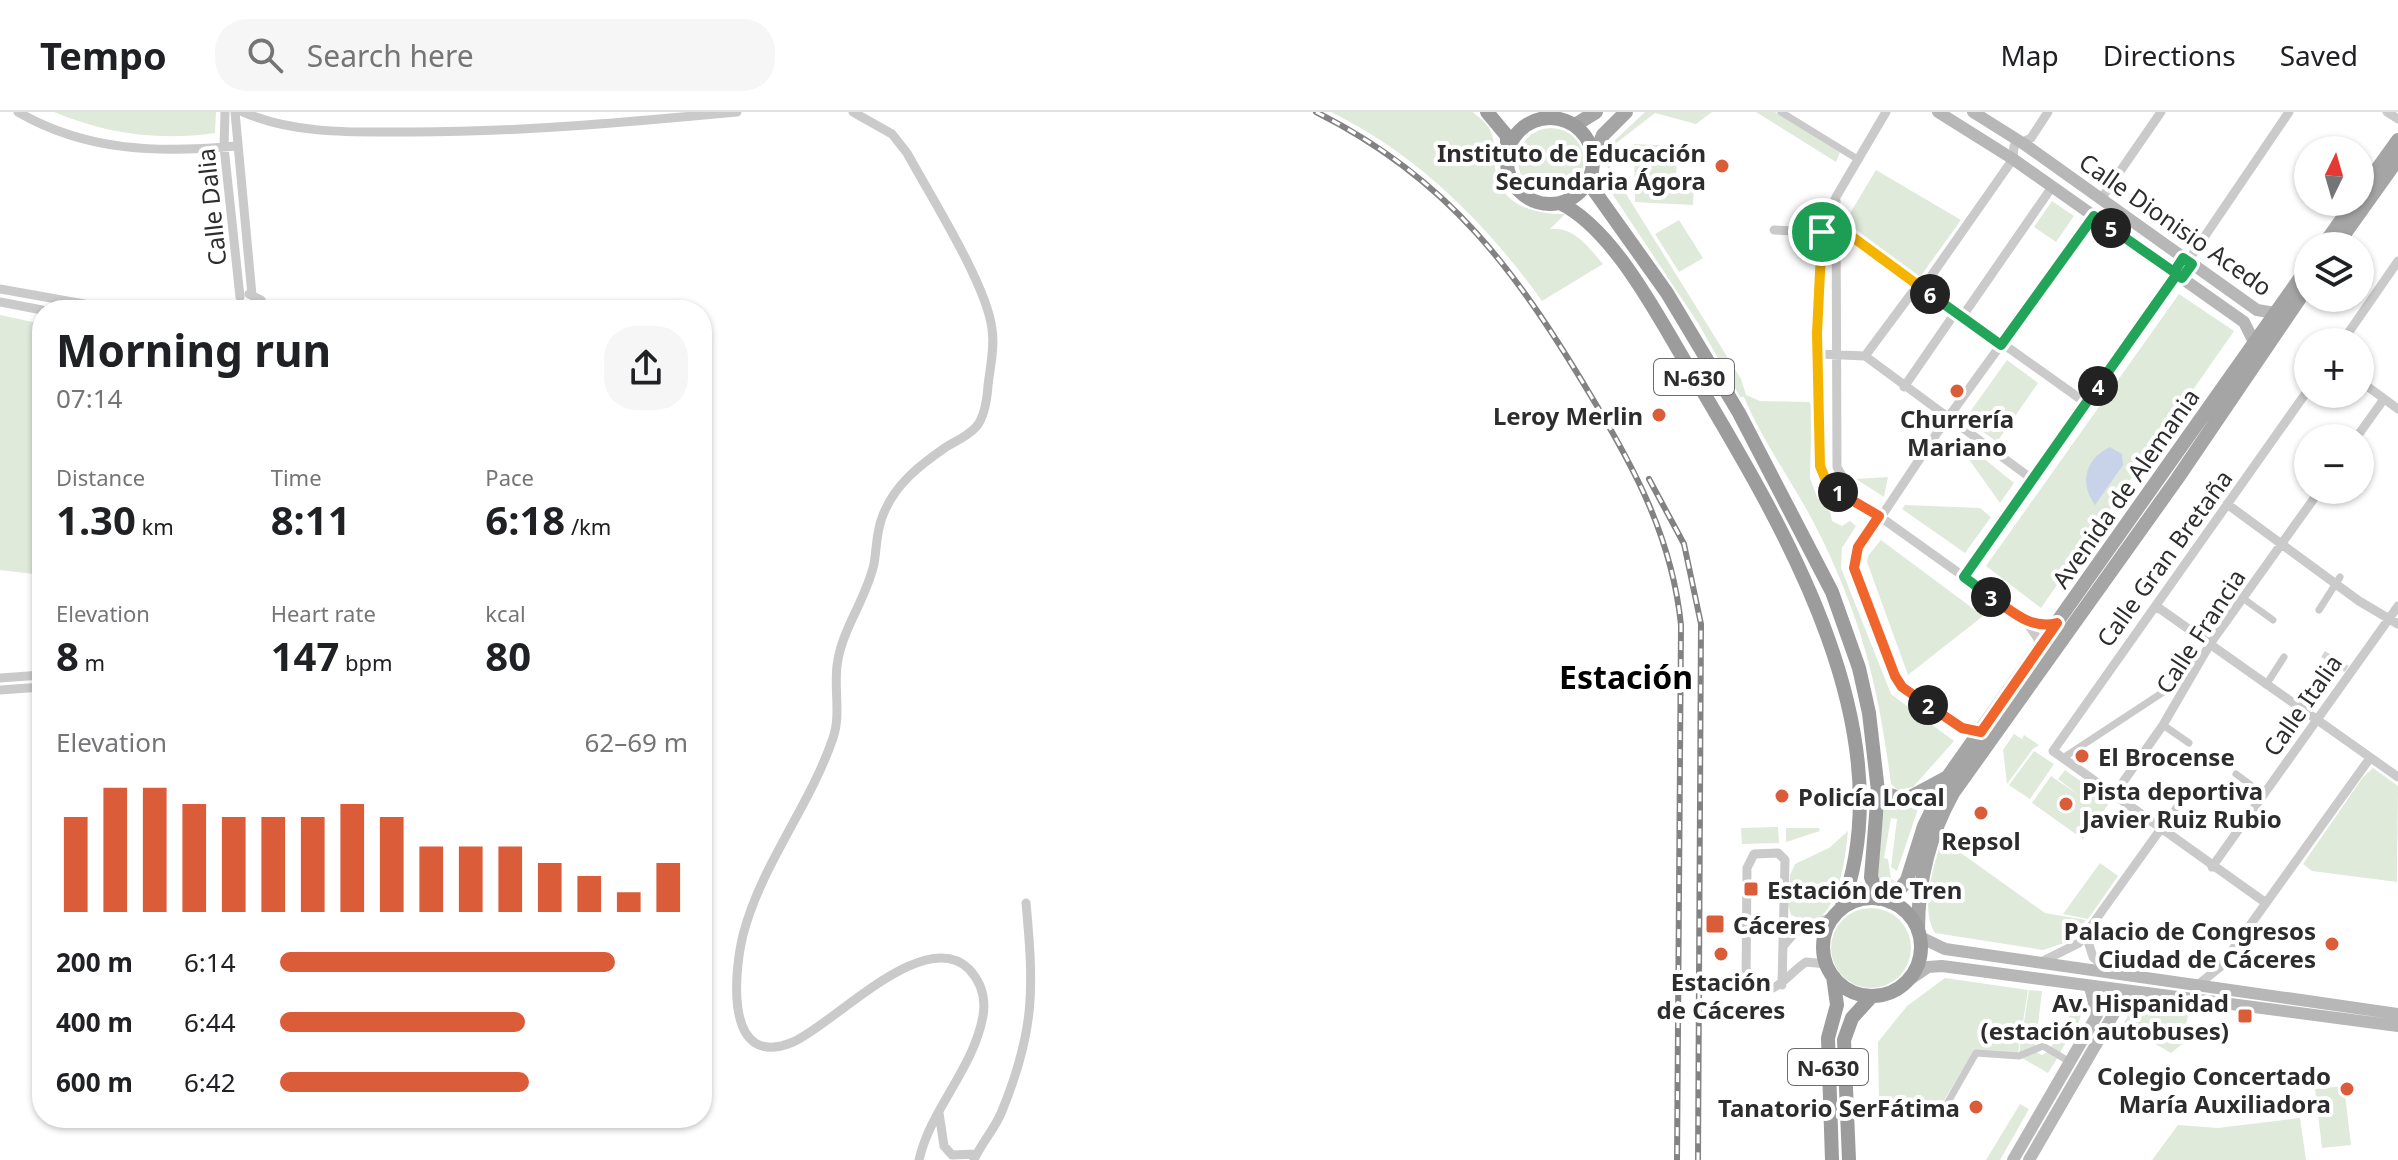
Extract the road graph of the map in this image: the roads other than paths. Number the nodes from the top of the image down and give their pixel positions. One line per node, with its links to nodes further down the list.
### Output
1 (18, 112): 25 (street)
2 (225, 112): 25 (street, Calle Dalia)
3 (235, 112): 24 (street, Calle Dalia)
4 (243, 112): 5 (street)
5 (737, 112)
6 (853, 112): 147 (street)
7 (1487, 112): 29 (highway, N-630)
8 (1523, 112): 19 (highway)
9 (1596, 112): 21 (main road)
10 (1626, 112): 26 (main road)
11 (1781, 112): 30 (street)
12 (1886, 112): 30 (street)
13 (1938, 112): 27 (main road, Calle Dionisio Acedo)
14 (1973, 112): 23 (main road, Calle Dionisio Acedo)
15 (2048, 112): 23 (street)
16 (2161, 112): 35 (street)
17 (2289, 112): 44 (street)
18 (2387, 112): 20 (street)
19 (1546, 118): 21 (highway); 29 (highway)
20 (2398, 119)
21 (1575, 125): 26 (highway)
22 (2398, 140): 31 (main road)
23 (2024, 144): 27 (street); 35 (main road, Calle Dionisio Acedo)
24 (236, 146): 25 (street); 50 (street, Calle Dalia)
25 (224, 147): 51 (street, Calle Dalia)
26 (1594, 157): 32 (highway)
27 (2013, 159): 33 (main road, Calle Dionisio Acedo); 47 (street)
28 (2398, 159): 41 (main road)
29 (1507, 160): 36 (highway, N-630)
30 (1859, 160): 34 (street)
31 (2374, 173)
32 (1588, 182): 36 (highway); 113 (highway, N-630)
33 (2052, 187): 37 (main road, Calle Dionisio Acedo); 59 (street)
34 (1836, 197): 39 (street); 40 (street)
35 (2101, 199): 44 (main road, Calle Dionisio Acedo)
36 (1560, 203): 123 (highway, N-630)
37 (2094, 216): 46 (main road, Calle Dionisio Acedo); 65 (street)
38 (1774, 230): 39 (street)
39 (1822, 232): 40 (street); 68 (street)
40 (1837, 232): 42 (street); 43 (street)
41 (2346, 232)
42 (1857, 242): 43 (street); 47 (street)
43 (1837, 257): 67 (street)
44 (2188, 261): 46 (street); 58 (main road, Calle Dionisio Acedo)
45 (2398, 261): 63 (street)
46 (2178, 275): 61 (main road, Calle Dionisio Acedo); 73 (street)
47 (1919, 287): 59 (street); 66 (street)
48 (0, 289): 52 (street)
49 (2294, 291): 60 (main road, Avenida de Alemania)
50 (252, 295): 51 (street); 54 (street)
51 (240, 297): 53 (street)
52 (62, 300)
53 (238, 300)
54 (261, 300)
55 (2294, 300): 60 (main road, Avenida de Alemania)
56 (0, 302): 57 (street)
57 (32, 308)
58 (2257, 310): 60 (main road, Calle Dionisio Acedo); 62 (main road)
59 (1959, 315): 65 (street); 69 (street)
60 (2280, 315): 62 (main road, Avenida de Alemania); 70 (main road, Avenida de Alemania)
61 (2244, 322): 62 (main road); 64 (main road, Calle Dionisio Acedo)
62 (2264, 328): 64 (main road, Avenida de Alemania); 70 (main road)
63 (2352, 328)
64 (2254, 342): 95 (main road, Avenida de Alemania)
65 (2001, 345): 73 (street); 76 (street)
66 (1865, 356): 67 (street); 69 (street)
67 (1838, 358): 68 (street); 79 (street)
68 (1818, 359): 78 (street)
69 (1904, 387): 76 (street)
70 (2237, 388): 125 (main road, Avenida de Alemania)
71 (2374, 392): 72 (street)
72 (2384, 399): 75 (street); 77 (street)
73 (2086, 403): 80 (street)
74 (2295, 408): 82 (street, Calle Gran Bretaña)
75 (2398, 409)
76 (1948, 418): 80 (street); 84 (street)
77 (2366, 424)
78 (1820, 466): 79 (street); 81 (street)
79 (1837, 467): 81 (street)
80 (2032, 479): 86 (street)
81 (1858, 503): 84 (street)
82 (2227, 504): 85 (street); 89 (street, Calle Gran Bretaña)
83 (2310, 504): 85 (street, Calle Francia)
84 (1879, 516): 86 (street); 106 (street)
85 (2282, 543): 87 (street); 88 (street, Calle Francia)
86 (1964, 577): 93 (street)
87 (2338, 581): 91 (street); 94 (street)
88 (2244, 599): 92 (street); 96 (street, Calle Francia)
89 (2156, 606): 96 (street); 108 (street, Calle Gran Bretaña)
90 (2398, 606): 94 (street, Calle Italia)
91 (2319, 610)
92 (2273, 620)
93 (2026, 621): 95 (street); 97 (street)
94 (2394, 622): 104 (street, Calle Italia)
95 (2057, 623): 97 (main road, Avenida de Alemania)
96 (2210, 644): 101 (street); 105 (street, Calle Francia); 108 (street)
97 (2039, 648): 106 (main road, Avenida de Alemania)
98 (2284, 657): 101 (street)
99 (32, 676): 100 (street)
100 (0, 678)
101 (2266, 685): 104 (street)
102 (32, 688): 103 (street)
103 (0, 690)
104 (2317, 721): 109 (street); 114 (street, Calle Italia)
105 (2163, 725): 107 (street); 115 (street, Calle Francia)
106 (1981, 732): 111 (main road, Avenida de Alemania)
107 (2189, 743)
108 (2063, 758): 115 (street)
109 (2370, 758): 112 (street); 121 (street)
110 (2236, 774): 114 (street)
111 (1949, 775): 113 (main road); 119 (main road, Avenida de Alemania)
112 (2398, 777)
113 (1878, 791): 119 (highway, N-630)
114 (2263, 794): 118 (street, Calle Italia)
115 (2114, 795): 117 (street)
116 (2178, 805): 117 (street)
117 (2160, 830): 118 (street); 126 (street)
118 (2209, 871): 121 (street)
119 (1885, 900): 123 (highway); 125 (highway)
120 (1026, 903): 148 (street)
121 (2266, 903): 130 (street)
122 (1785, 910): 124 (street); 127 (street); 135 (street)
123 (1838, 912): 124 (street); 131 (highway, N-630)
124 (1801, 930): 127 (street)
125 (1919, 934): 128 (main road); 133 (highway)
126 (2086, 935): 128 (street); 132 (street)
127 (1783, 953): 129 (street); 135 (street)
128 (2037, 963): 132 (main road)
129 (1801, 965): 131 (street); 135 (street)
130 (2220, 967): 134 (street); 137 (street)
131 (1829, 970): 139 (highway); 150 (highway, N-630)
132 (2112, 973): 134 (main road)
133 (1909, 980): 136 (main road); 139 (highway)
134 (2199, 984): 137 (main road)
135 (1782, 985)
136 (2090, 987): 138 (main road); 142 (main road)
137 (2226, 988): 140 (main road)
138 (2127, 991): 141 (main road); 143 (main road)
139 (1872, 996): 151 (highway, N-630)
140 (2398, 1014)
141 (2398, 1026)
142 (2087, 1031): 143 (street); 144 (main road)
143 (2100, 1038): 153 (main road)
144 (2070, 1062): 146 (street); 152 (main road)
145 (1855, 1106): 146 (street)
146 (1944, 1109)
147 (939, 1113): 148 (street); 149 (street)
148 (975, 1157)
149 (919, 1160)
150 (1832, 1160)
151 (1849, 1160)
152 (2013, 1160)
153 (2029, 1160)

